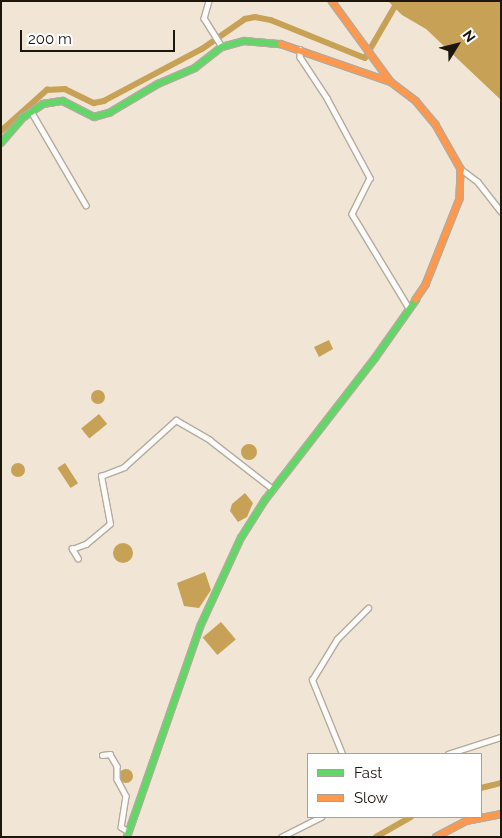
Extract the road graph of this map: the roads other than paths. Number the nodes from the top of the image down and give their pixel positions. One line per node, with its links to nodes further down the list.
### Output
1 (209, 1): 3 (street)
2 (332, 1): 5 (street)
3 (222, 47): 4 (street); 6 (street)
4 (300, 49): 5 (street); 11 (street)
5 (391, 82): 8 (street)
6 (31, 111): 7 (street); 9 (street)
7 (1, 143)
8 (461, 169): 10 (street); 11 (street)
9 (86, 205)
10 (501, 211)
11 (409, 308): 12 (street)
12 (273, 489): 13 (street); 23 (street)
13 (78, 559)
14 (368, 608): 16 (street)
15 (501, 737): 17 (street)
16 (342, 753)
17 (451, 753)
18 (102, 755): 23 (street)
19 (501, 814): 22 (street)
20 (319, 818): 24 (street)
21 (481, 818): 25 (street)
22 (482, 818)
23 (128, 834)
24 (281, 837)
25 (436, 837)

